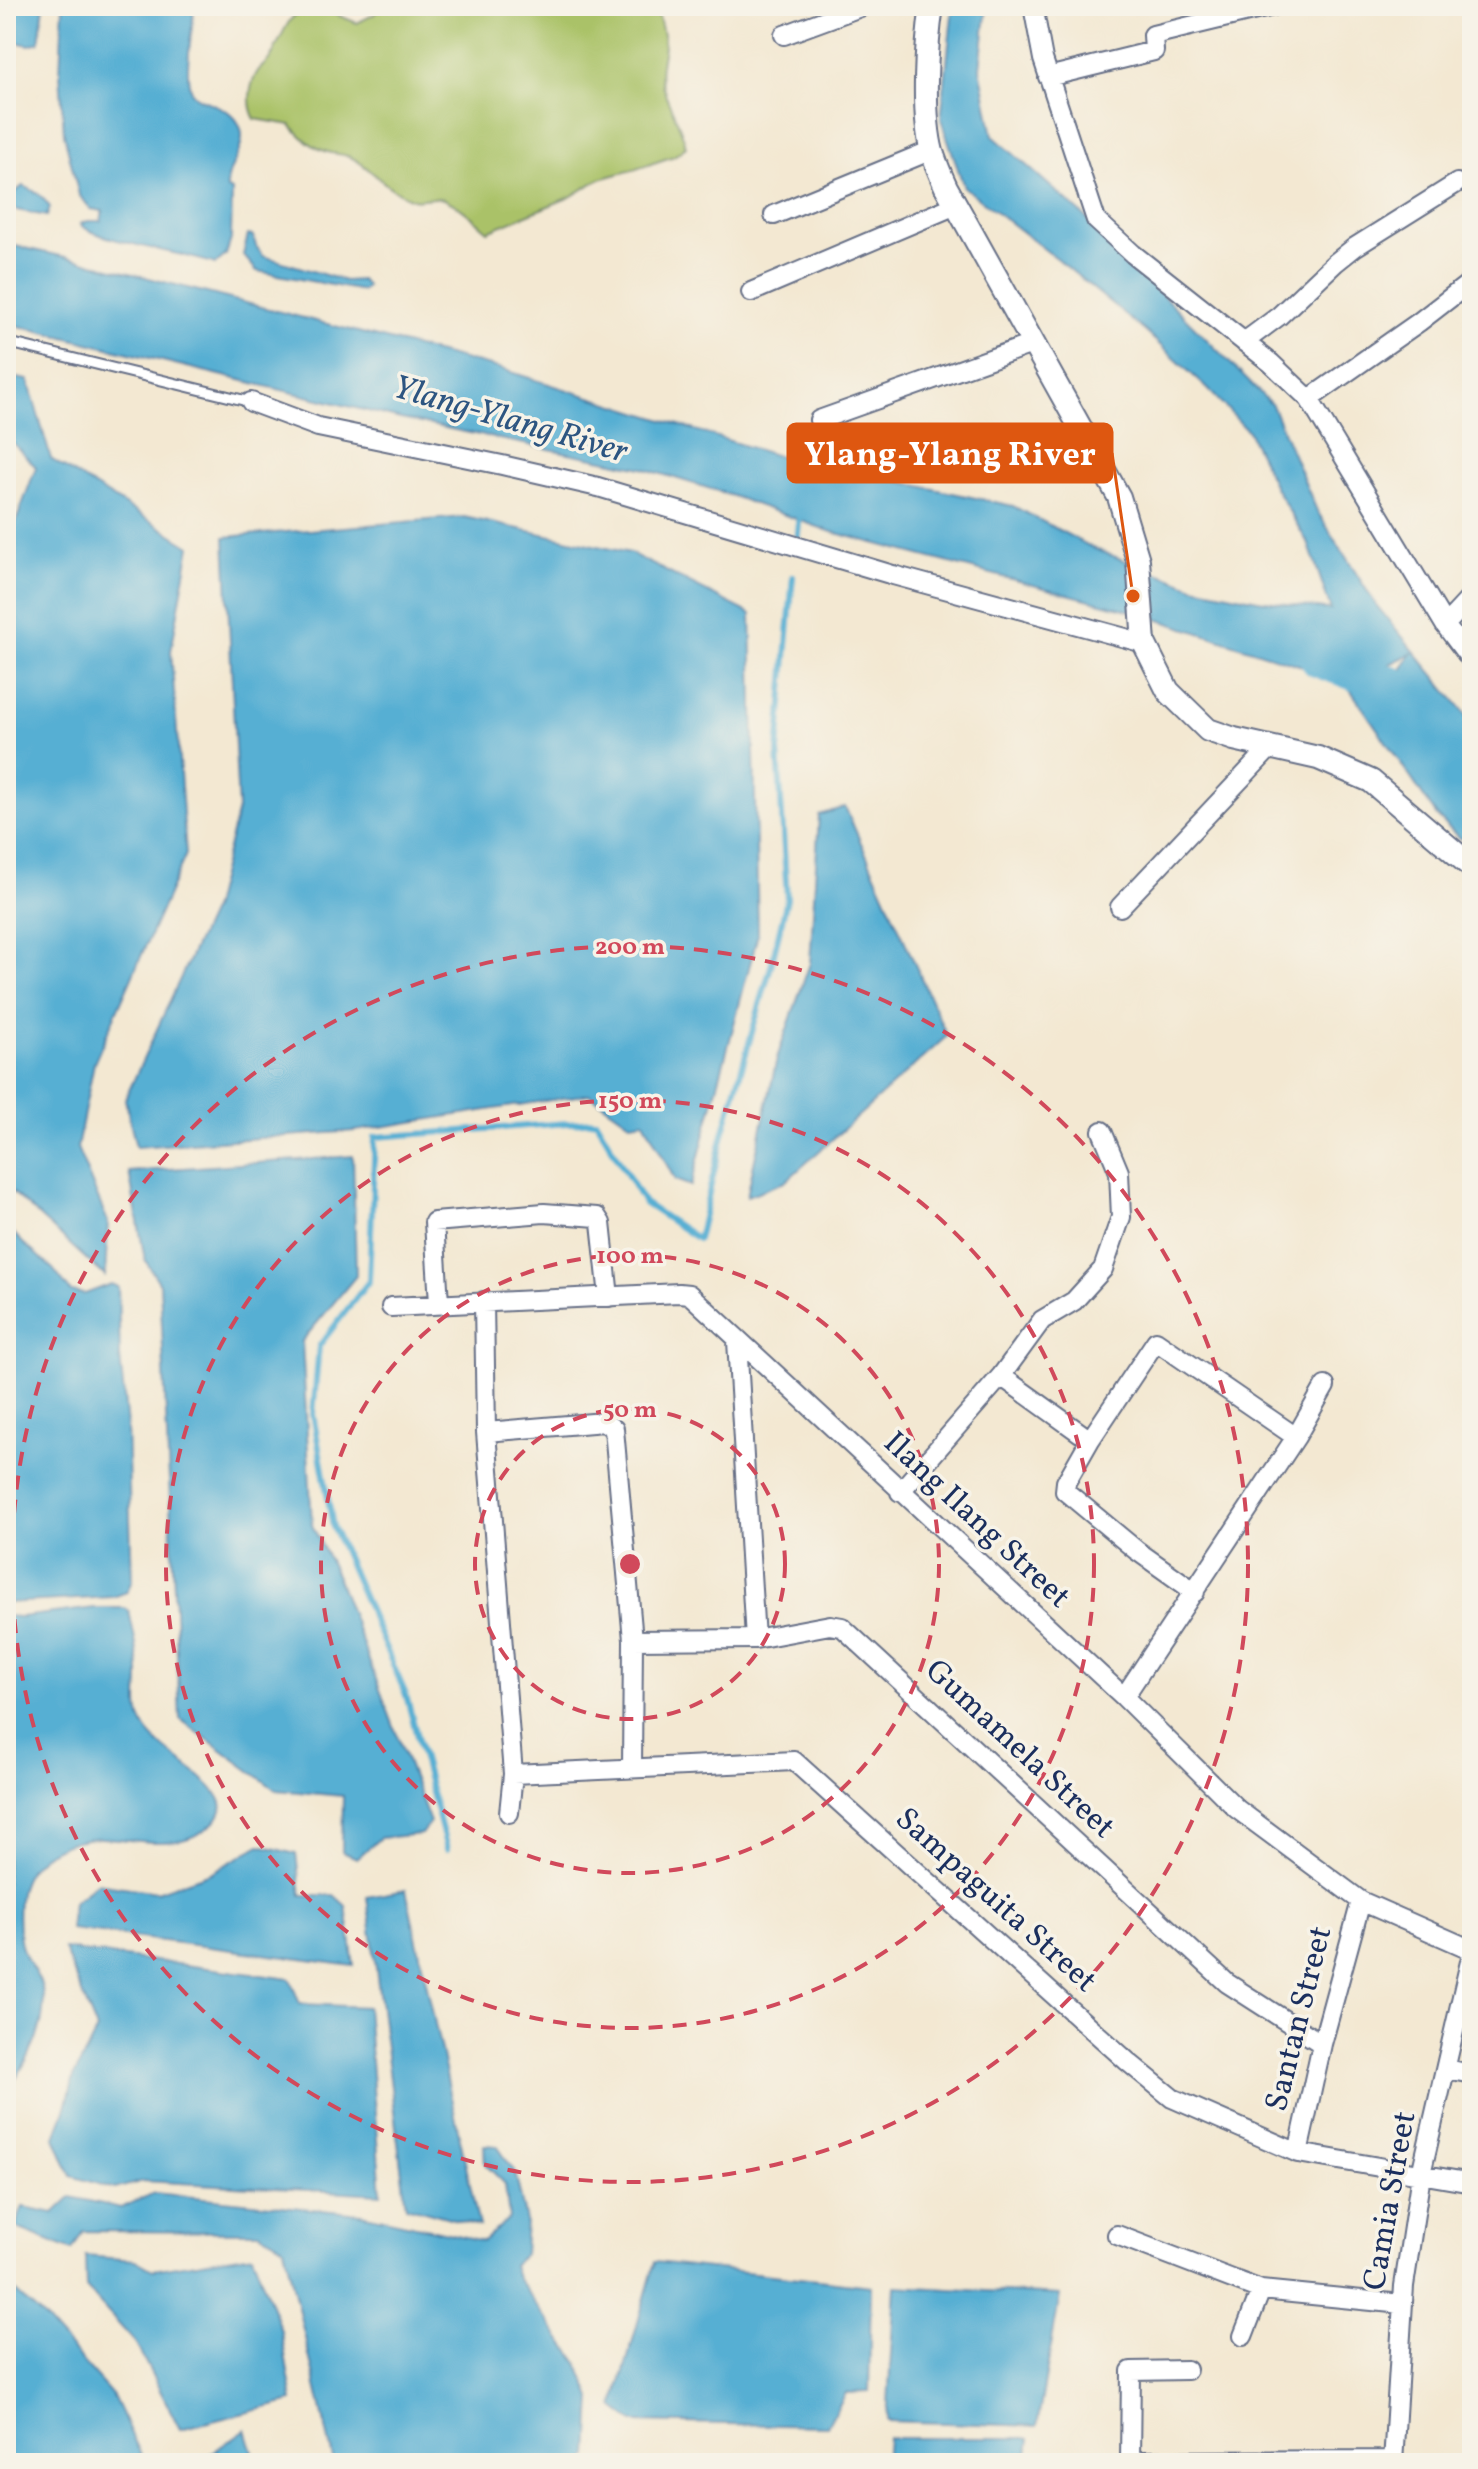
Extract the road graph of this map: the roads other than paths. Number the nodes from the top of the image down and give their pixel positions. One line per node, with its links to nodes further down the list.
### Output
1 (863, 6): 5 (street)
2 (932, 6): 7 (street)
3 (1033, 6): 6 (street)
4 (1273, 6): 6 (street)
5 (784, 35)
6 (1048, 77): 14 (street)
7 (932, 150): 9 (street); 10 (street)
8 (1457, 183): 14 (street)
9 (956, 205): 12 (street); 15 (street)
10 (774, 215)
11 (1472, 281): 16 (street)
12 (751, 292)
13 (6, 342): 17 (lane)
14 (1244, 342): 16 (street)
15 (1032, 344): 18 (street); 21 (street)
16 (1309, 399): 20 (street)
17 (251, 402): 21 (street)
18 (819, 420)
19 (1472, 596): 20 (street)
20 (1445, 625): 22 (street)
21 (1143, 634): 23 (street)
22 (1472, 661)
23 (1270, 748): 24 (street); 25 (street)
24 (1472, 867)
25 (1120, 907)
26 (1102, 1131): 32 (street)
27 (609, 1297): 28 (street, Ilang Ilang Street); 29 (street); 31 (street, Ilang Ilang Street)
28 (484, 1301): 29 (street, Ilang Ilang Street); 34 (street)
29 (439, 1303): 30 (street, Ilang Ilang Street)
30 (391, 1307)
31 (737, 1341): 37 (street, Ilang Ilang Street); 39 (street)
32 (1001, 1376): 36 (street); 37 (street)
33 (1325, 1386): 35 (street)
34 (486, 1432): 40 (street); 43 (street)
35 (1296, 1437): 36 (street); 38 (street)
36 (1090, 1440): 38 (street)
37 (900, 1492): 41 (street, Ilang Ilang Street)
38 (1195, 1592): 41 (street)
39 (755, 1639): 40 (street, Gumamela Street); 47 (street, Gumamela Street)
40 (633, 1640): 42 (street)
41 (1124, 1697): 45 (street, Ilang Ilang Street)
42 (632, 1768): 43 (street, Sampaguita Street); 50 (street, Sampaguita Street)
43 (513, 1774): 44 (street)
44 (509, 1813)
45 (1361, 1901): 46 (street, Ilang Ilang Street); 47 (street, Santan Street)
46 (1472, 1952): 48 (street, Camia Street)
47 (1322, 2044): 50 (street, Santan Street)
48 (1446, 2069): 49 (street); 51 (street, Camia Street)
49 (1472, 2074)
50 (1298, 2153): 51 (street, Sampaguita Street)
51 (1421, 2174): 52 (street, Sampaguita Street); 55 (street, Camia Street)
52 (1472, 2183)
53 (1117, 2235): 54 (street)
54 (1261, 2290): 55 (street); 56 (street)
55 (1402, 2304): 58 (street, Camia Street)
56 (1243, 2336)
57 (1187, 2370): 58 (street)
58 (1393, 2461)

